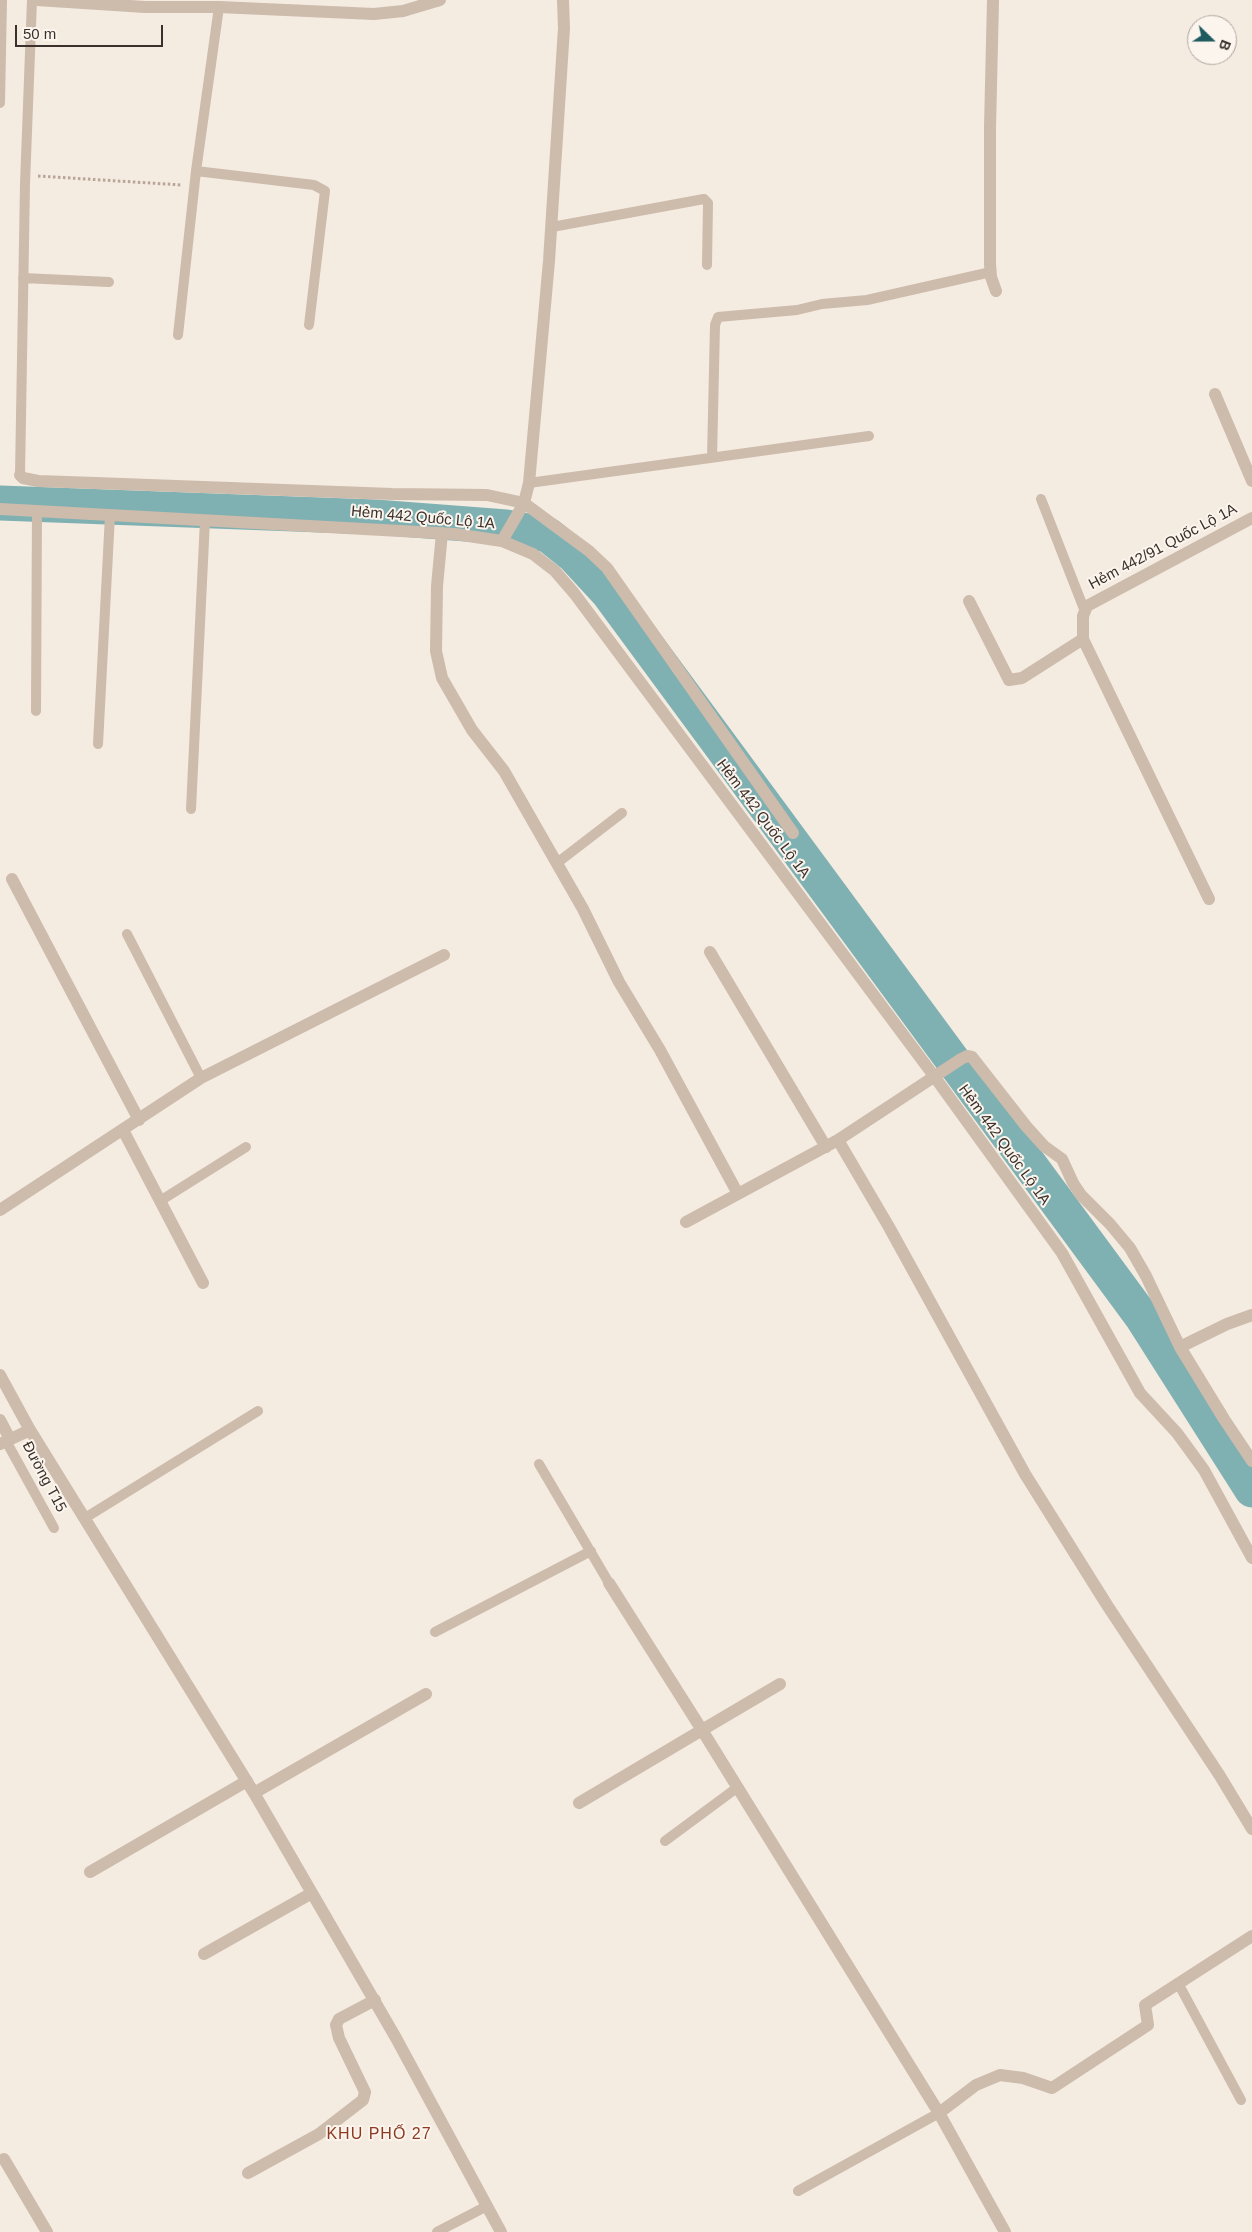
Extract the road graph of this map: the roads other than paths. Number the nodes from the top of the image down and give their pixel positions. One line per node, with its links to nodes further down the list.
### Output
1 (2, 0): 11 (lane)
2 (32, 0): 16 (lane)
3 (37, 0): 7 (street)
4 (440, 0): 8 (street)
5 (563, 0): 13 (street)
6 (993, 0): 15 (street)
7 (145, 3): 10 (street)
8 (418, 3): 9 (street)
9 (308, 6): 10 (street)
10 (219, 7): 12 (lane)
11 (0, 103)
12 (196, 171): 19 (lane); 20 (lane)
13 (552, 227): 14 (lane); 26 (street)
14 (707, 266)
15 (991, 272): 18 (street); 23 (lane)
16 (23, 278): 17 (lane); 24 (lane)
17 (109, 282)
18 (996, 290)
19 (309, 325)
20 (178, 335)
21 (1215, 394): 25 (street)
22 (869, 436): 23 (lane)
23 (712, 458): 26 (lane)
24 (20, 475): 28 (street)
25 (1252, 481)
26 (529, 483): 28 (street)
27 (1041, 500): 37 (lane)
28 (524, 504): 34 (street); 43 (street)
29 (0, 509): 30 (street, Hẻm 442 Quốc Lộ 1A)
30 (37, 511): 31 (street, Hẻm 442 Quốc Lộ 1A); 39 (lane)
31 (110, 515): 33 (street, Hẻm 442 Quốc Lộ 1A); 40 (lane)
32 (1252, 518): 37 (street, Hẻm 442/91 Quốc Lộ 1A)
33 (205, 520): 35 (street, Hẻm 442 Quốc Lộ 1A); 41 (lane)
34 (507, 532): 35 (street, Hẻm 442 Quốc Lộ 1A); 50 (street, Hẻm 442 Quốc Lộ 1A)
35 (442, 533): 44 (street)
36 (969, 601): 38 (street)
37 (1084, 609): 38 (street, Hẻm 442/91 Quốc Lộ 1A)
38 (1083, 640): 46 (street)
39 (36, 711)
40 (98, 744)
41 (191, 809)
42 (622, 813): 44 (lane)
43 (793, 833)
44 (557, 863): 57 (street)
45 (12, 879): 52 (street)
46 (1208, 899)
47 (127, 934): 51 (lane)
48 (710, 952): 56 (street)
49 (444, 955): 51 (street)
50 (936, 1075): 54 (street); 63 (street); 74 (street, Hẻm 442 Quốc Lộ 1A)
51 (202, 1078): 52 (street)
52 (139, 1120): 53 (street)
53 (123, 1130): 58 (street); 59 (street)
54 (838, 1140): 56 (street); 84 (street)
55 (246, 1147): 58 (lane)
56 (826, 1147): 57 (street)
57 (738, 1194): 60 (street)
58 (160, 1201): 61 (street)
59 (0, 1210)
60 (686, 1222)
61 (203, 1283)
62 (1252, 1315): 63 (street)
63 (1180, 1347): 69 (street)
64 (0, 1375): 67 (street)
65 (258, 1411): 71 (lane)
66 (0, 1420): 68 (street)
67 (30, 1430): 68 (street, Đường T15); 71 (street)
68 (5, 1441): 72 (lane, Đường T15)
69 (1252, 1462)
70 (539, 1464): 73 (lane)
71 (85, 1518): 80 (street)
72 (54, 1528)
73 (590, 1551): 75 (lane); 76 (lane)
74 (1252, 1558)
75 (609, 1583): 79 (street)
76 (435, 1632)
77 (780, 1684): 79 (street)
78 (426, 1694): 82 (street)
79 (702, 1730): 81 (street); 83 (street)
80 (247, 1781): 82 (street); 86 (street)
81 (738, 1787): 85 (lane); 93 (street)
82 (254, 1793): 87 (street)
83 (579, 1803)
84 (1252, 1829)
85 (665, 1841)
86 (90, 1872)
87 (312, 1892): 89 (street); 91 (street)
88 (1252, 1936): 90 (street)
89 (204, 1954)
90 (1178, 1983): 92 (lane); 93 (street)
91 (375, 2000): 95 (street); 97 (street)
92 (1241, 2100)
93 (939, 2113): 96 (lane); 101 (street)
94 (4, 2159): 98 (street)
95 (248, 2173)
96 (798, 2191)
97 (487, 2206): 99 (lane); 100 (street)
98 (47, 2232)
99 (437, 2232)
100 (501, 2232)
101 (1005, 2232)

